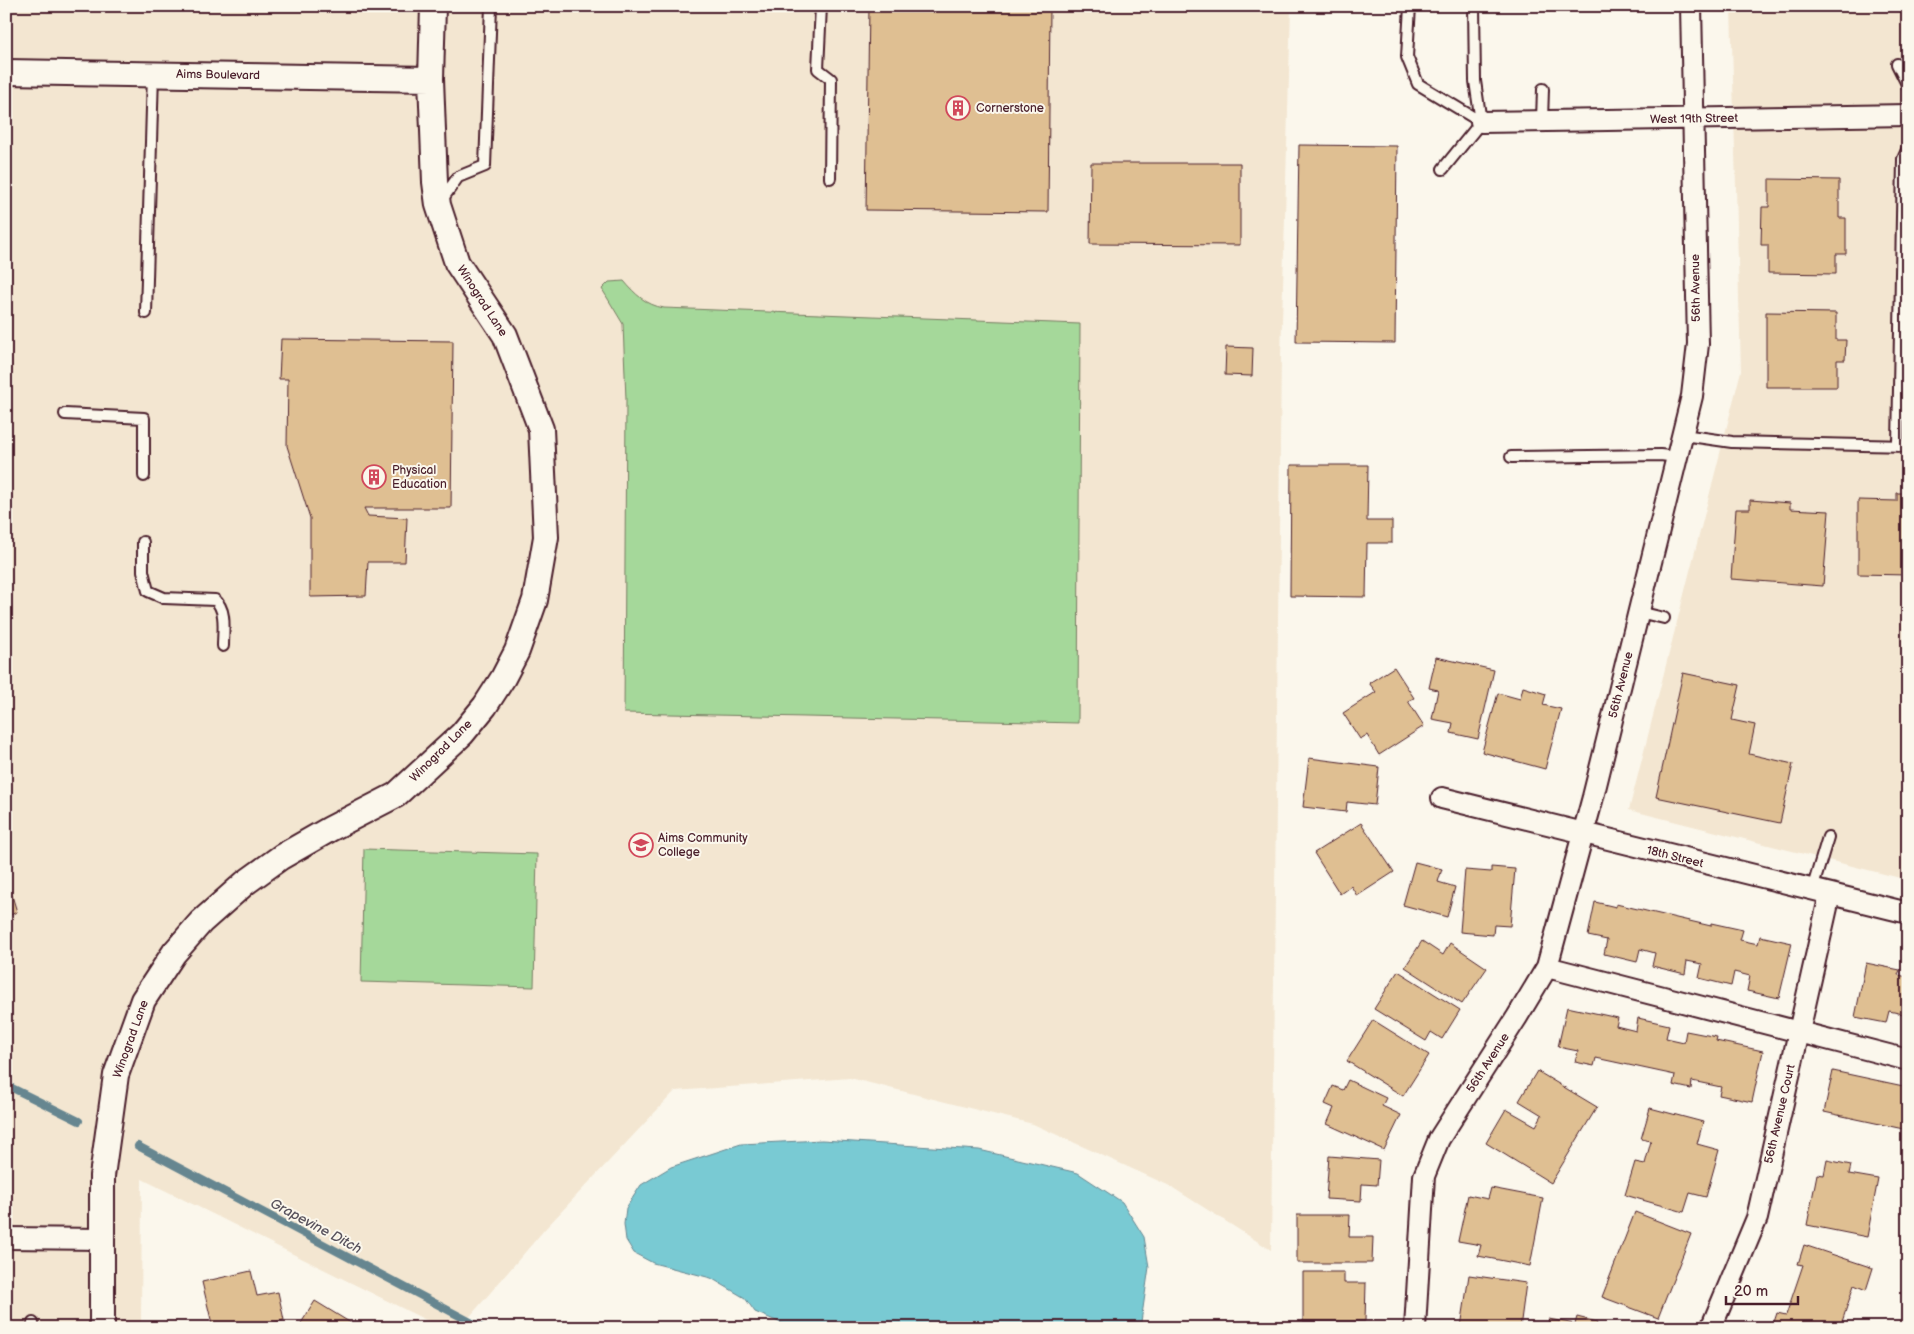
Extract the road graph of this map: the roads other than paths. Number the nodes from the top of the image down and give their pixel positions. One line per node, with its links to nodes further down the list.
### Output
1 (433, 6): 10 (street, Winograd Lane)
2 (491, 6): 20 (lane)
3 (821, 6): 19 (lane)
4 (1410, 6): 16 (lane)
5 (1474, 6): 16 (lane)
6 (1691, 6): 15 (street, 56th Avenue)
7 (1897, 64): 11 (lane)
8 (6, 72): 9 (street, Aims Boulevard)
9 (153, 74): 10 (street, Aims Boulevard); 21 (lane)
10 (431, 79): 20 (street, Winograd Lane)
11 (1908, 86)
12 (1542, 89): 14 (lane)
13 (1908, 116): 15 (street, West 19th Street)
14 (1542, 120): 15 (street, West 19th Street); 16 (street, West 19th Street)
15 (1692, 120): 23 (street, 56th Avenue)
16 (1481, 122): 18 (lane)
17 (1908, 148): 24 (lane)
18 (1443, 169)
19 (830, 178)
20 (438, 206): 41 (street, Winograd Lane)
21 (146, 313)
22 (65, 414): 27 (lane)
23 (1683, 435): 24 (lane); 25 (street, 56th Avenue)
24 (1903, 446)
25 (1678, 457): 26 (lane); 29 (street, 56th Avenue)
26 (1511, 458)
27 (144, 476)
28 (143, 542): 31 (lane)
29 (1639, 612): 30 (lane); 33 (street, 56th Avenue)
30 (1664, 618)
31 (223, 646)
32 (1442, 798): 33 (street, 18th Street)
33 (1583, 834): 35 (street, 18th Street); 37 (street, 56th Avenue)
34 (1828, 837): 35 (lane)
35 (1821, 892): 36 (street, 18th Street); 38 (street, 56th Avenue Court)
36 (1908, 913)
37 (1547, 967): 38 (street); 43 (street, 56th Avenue)
38 (1798, 1033): 39 (street); 44 (street, 56th Avenue Court)
39 (1908, 1060)
40 (6, 1238): 41 (street)
41 (103, 1239): 42 (street, Winograd Lane)
42 (102, 1328)
43 (1415, 1328)
44 (1712, 1328)

